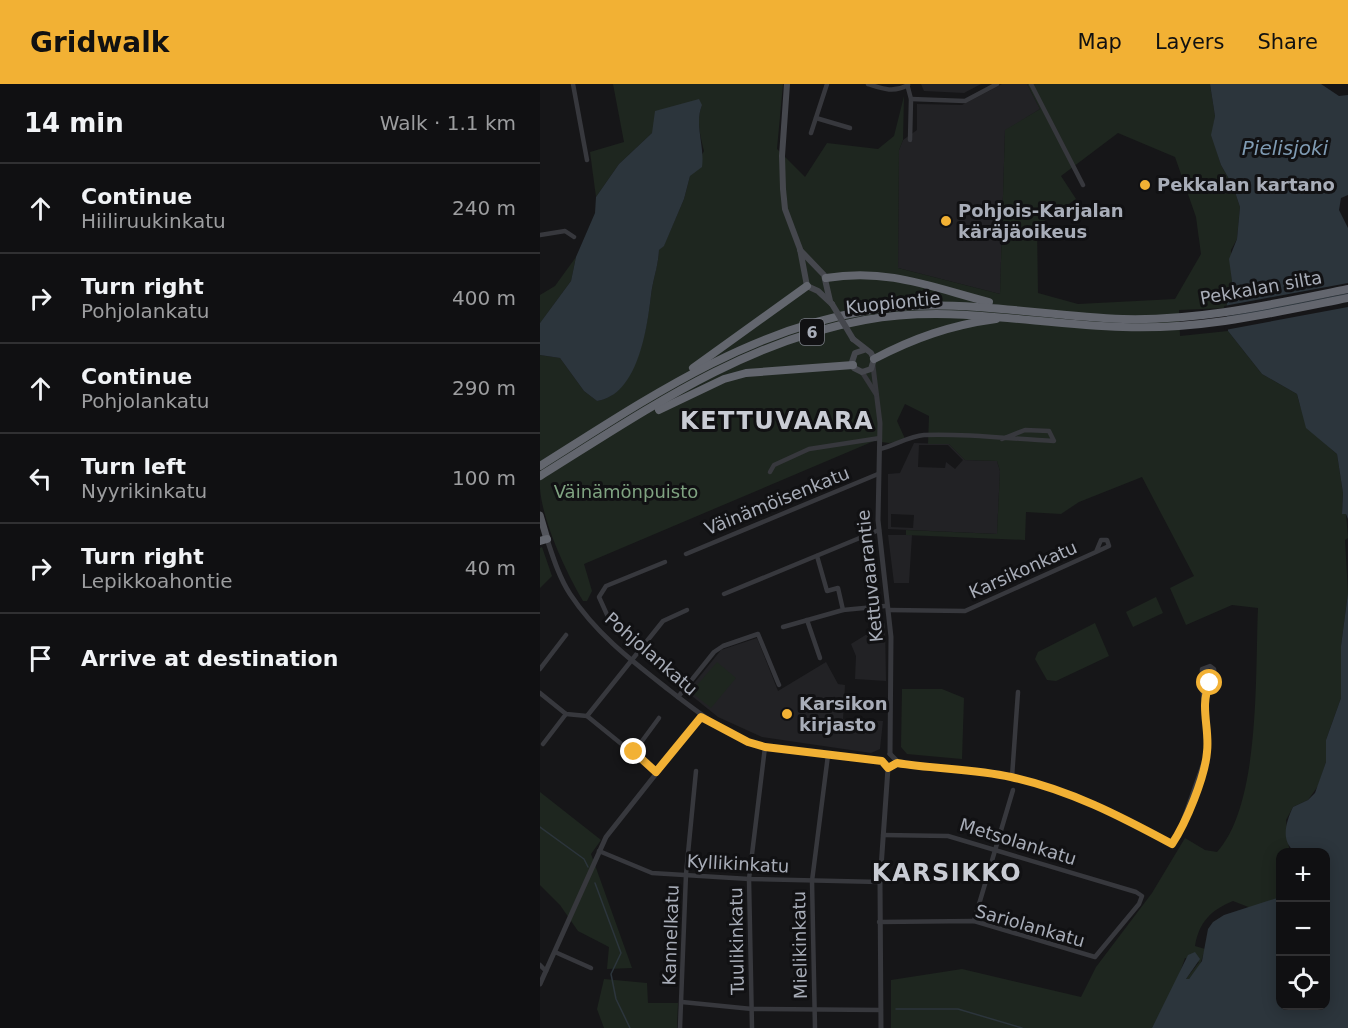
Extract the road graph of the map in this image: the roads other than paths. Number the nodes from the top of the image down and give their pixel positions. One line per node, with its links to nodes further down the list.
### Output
1 (573, 84): 13 (street)
2 (788, 84): 17 (main road)
3 (827, 84): 9 (street)
4 (868, 84): 7 (street)
5 (997, 84): 8 (street)
6 (1031, 84): 14 (street)
7 (908, 85): 8 (street)
8 (911, 99): 12 (street)
9 (816, 118): 10 (street); 11 (street)
10 (850, 128)
11 (811, 133)
12 (910, 140)
13 (587, 160)
14 (1083, 185)
15 (540, 235): 16 (street)
16 (574, 237)
17 (800, 249): 18 (main road); 19 (main road)
18 (824, 278): 19 (main road); 21 (main road); 23 (main road); 24 (highway)
19 (806, 283): 21 (main road); 33 (highway)
20 (1348, 289): 25 (highway, Pekkalan silta / 6)
21 (818, 291): 23 (main road)
22 (1348, 298): 25 (highway, Pekkalan silta / 6)
23 (831, 303): 26 (main road, bridge)
24 (1015, 313): 25 (highway, Kuopiontie / 6); 29 (highway); 33 (highway, Kuopiontie / 6); 34 (highway, Kuopiontie / 6)
25 (1179, 322)
26 (853, 339): 27 (main road); 28 (main road)
27 (864, 350): 28 (main road); 29 (main road)
28 (855, 353): 30 (main road)
29 (874, 363): 31 (main road); 32 (street, Kettuvaarantie)
30 (853, 365): 31 (main road); 34 (highway)
31 (862, 372): 32 (street, Kettuvaarantie)
32 (877, 396): 35 (street, Kettuvaarantie)
33 (646, 401): 38 (highway, Kuopiontie / 6)
34 (630, 422): 41 (highway, Kuopiontie / 6)
35 (880, 438): 37 (street, Kettuvaarantie); 39 (street)
36 (1002, 439): 36 (street); 37 (street)
37 (880, 449): 40 (street, Kettuvaarantie)
38 (540, 466)
39 (770, 472)
40 (878, 474): 43 (street, Kettuvaarantie); 46 (street, Väinämöisenkatu)
41 (540, 476)
42 (540, 515): 44 (main road)
43 (879, 531): 47 (street); 50 (street, Kettuvaarantie)
44 (543, 540): 58 (street, Pohjolankatu)
45 (1096, 552): 50 (street, Karsikonkatu)
46 (686, 554)
47 (817, 556): 49 (street); 52 (street)
48 (665, 562): 56 (street)
49 (724, 594)
50 (887, 608): 52 (street, Karsikonkatu); 72 (street, Kettuvaarantie)
51 (687, 610): 56 (street)
52 (843, 610): 53 (street, Karsikonkatu)
53 (807, 620): 54 (street, Karsikonkatu); 57 (street)
54 (783, 627)
55 (566, 635): 59 (street)
56 (641, 646): 58 (street)
57 (820, 658)
58 (630, 660): 64 (street, Pohjolankatu); 66 (street)
59 (540, 669)
60 (779, 685): 64 (street)
61 (1018, 692): 79 (street)
62 (540, 693): 65 (street)
63 (1204, 696): 63 (street); 82 (street)
64 (678, 697): 67 (street, Pohjolankatu)
65 (566, 714): 66 (street); 69 (street)
66 (587, 716): 71 (street)
67 (701, 717): 70 (street, Pohjolankatu); 78 (street)
68 (659, 718): 71 (street)
69 (543, 744)
70 (765, 747): 73 (street, Pohjolankatu); 86 (street, Tuulikinkatu)
71 (634, 752): 78 (street)
72 (890, 754): 74 (street); 75 (street)
73 (828, 755): 74 (street, Pohjolankatu); 87 (street, Mielikinkatu)
74 (882, 761): 76 (street)
75 (897, 763): 76 (street); 79 (street)
76 (888, 768): 81 (street)
77 (696, 771): 85 (street, Kannelkatu)
78 (656, 772): 84 (street)
79 (1012, 777): 82 (street)
80 (1013, 790): 83 (street)
81 (883, 835): 83 (street, Metsolankatu); 88 (street)
82 (1172, 844)
83 (995, 849): 89 (street, Metsolankatu); 90 (street)
84 (599, 851): 85 (street, Kyllikinkatu); 92 (street)
85 (686, 874): 86 (street, Kyllikinkatu); 97 (street, Kannelkatu)
86 (749, 879): 87 (street, Kyllikinkatu); 98 (street, Tuulikinkatu)
87 (812, 881): 88 (street, Kyllikinkatu); 99 (street, Mielikinkatu)
88 (880, 882): 91 (street)
89 (1142, 896): 90 (street, Sariolankatu)
90 (974, 921): 91 (street, Sariolankatu)
91 (879, 922): 100 (street)
92 (555, 952): 94 (street); 95 (street)
93 (540, 965): 95 (street)
94 (591, 968)
95 (546, 971): 96 (street)
96 (540, 984)
97 (682, 1002): 98 (street); 101 (street, Kannelkatu)
98 (752, 1009): 99 (street); 102 (street, Tuulikinkatu)
99 (814, 1009): 100 (street); 103 (street, Mielikinkatu)
100 (880, 1010): 104 (street)
101 (680, 1028)
102 (752, 1028)
103 (815, 1028)
104 (881, 1028)

